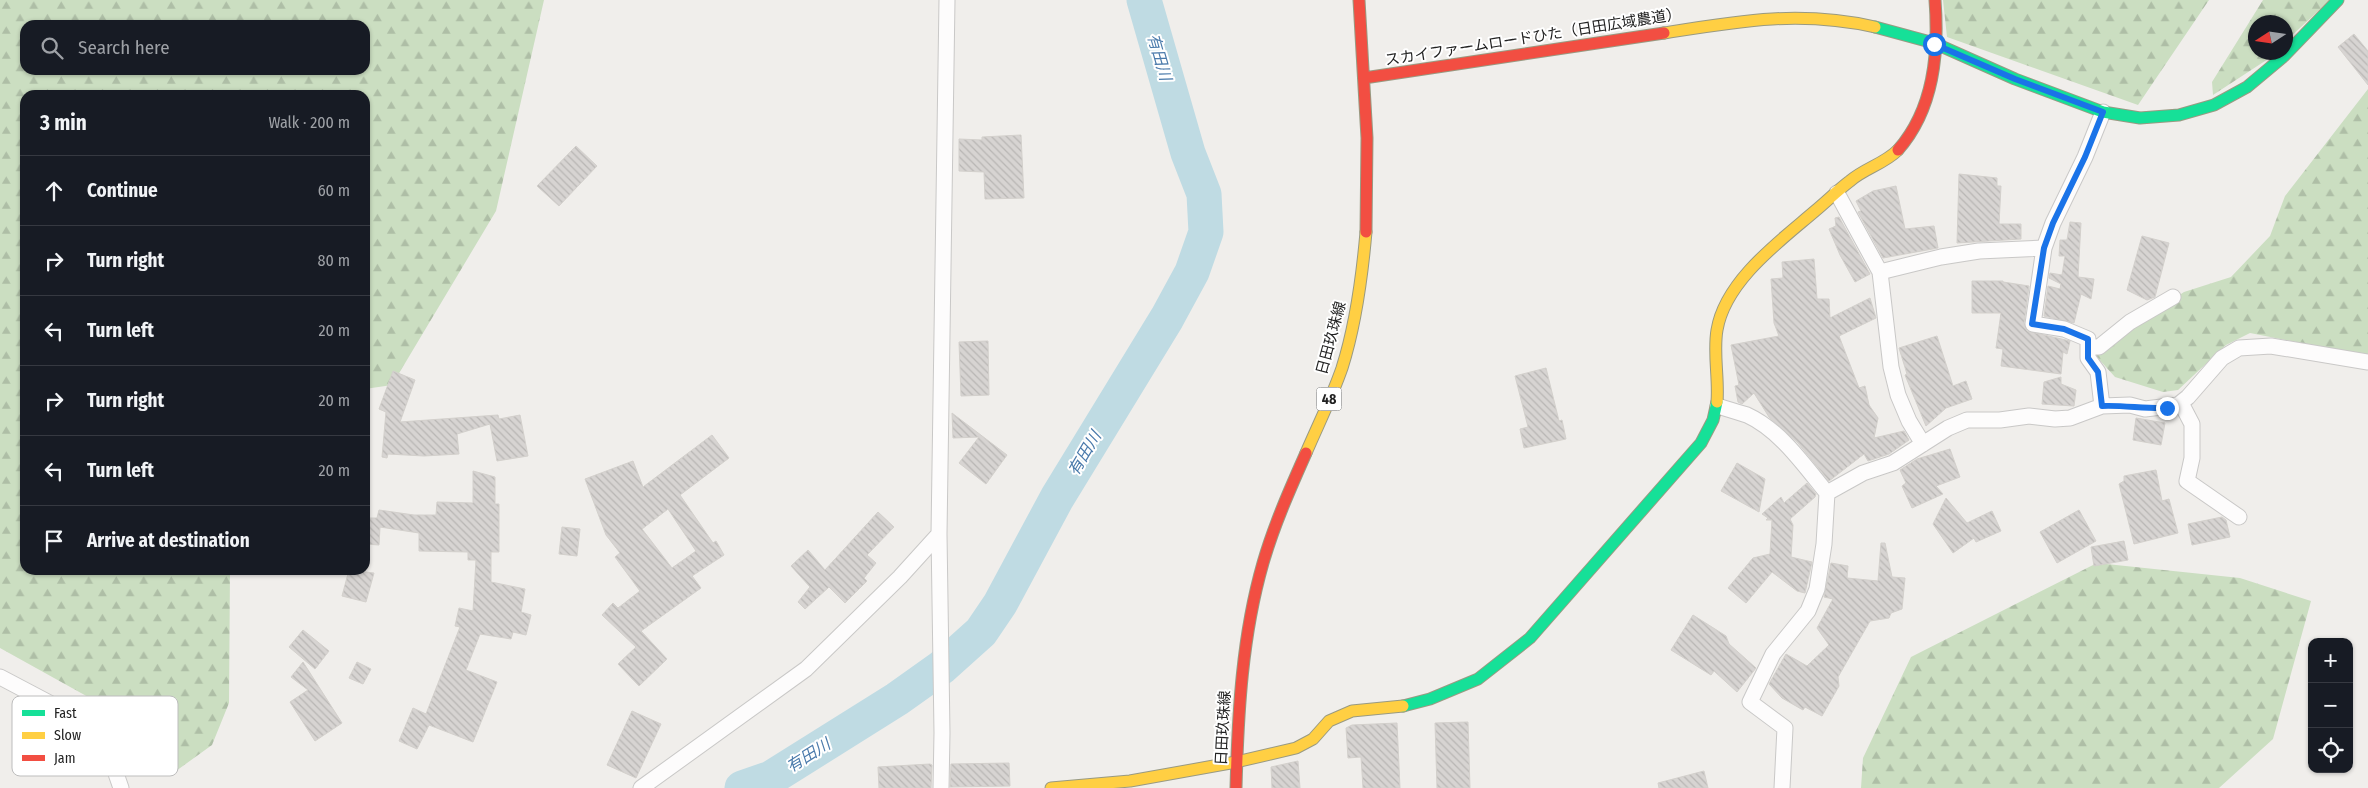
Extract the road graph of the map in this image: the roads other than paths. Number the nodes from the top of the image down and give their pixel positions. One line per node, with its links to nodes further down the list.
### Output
1 (947, 0): 20 (street)
2 (1359, 0): 6 (street, 日田玖珠線 / 48)
3 (1935, 0): 5 (street)
4 (2338, 0): 7 (street, スカイファームロードひた（日田広域農道）)
5 (1934, 44): 6 (street, スカイファームロードひた（日田広域農道）); 7 (street, スカイファームロードひた（日田広域農道）); 8 (street)
6 (1364, 78): 23 (street, 日田玖珠線 / 48)
7 (2103, 112): 9 (street)
8 (1837, 193): 10 (street); 15 (street)
9 (2044, 248): 10 (street); 12 (street)
10 (1880, 272): 17 (street)
11 (2173, 297): 12 (street)
12 (2088, 347): 16 (street)
13 (2368, 362): 14 (street)
14 (2181, 403): 16 (street); 19 (street)
15 (1718, 406): 18 (street); 23 (street)
16 (2102, 406): 17 (street)
17 (1923, 444): 18 (street)
18 (1827, 493): 30 (street)
19 (2239, 517)
20 (939, 534): 26 (street); 27 (street)
21 (0, 677): 22 (street)
22 (36, 696)
23 (1236, 762): 28 (street); 29 (street, 日田玖珠線 / 48)
24 (117, 776): 25 (street)
25 (121, 788)
26 (641, 788)
27 (941, 788)
28 (1051, 788)
29 (1236, 788)
30 (1782, 788)

